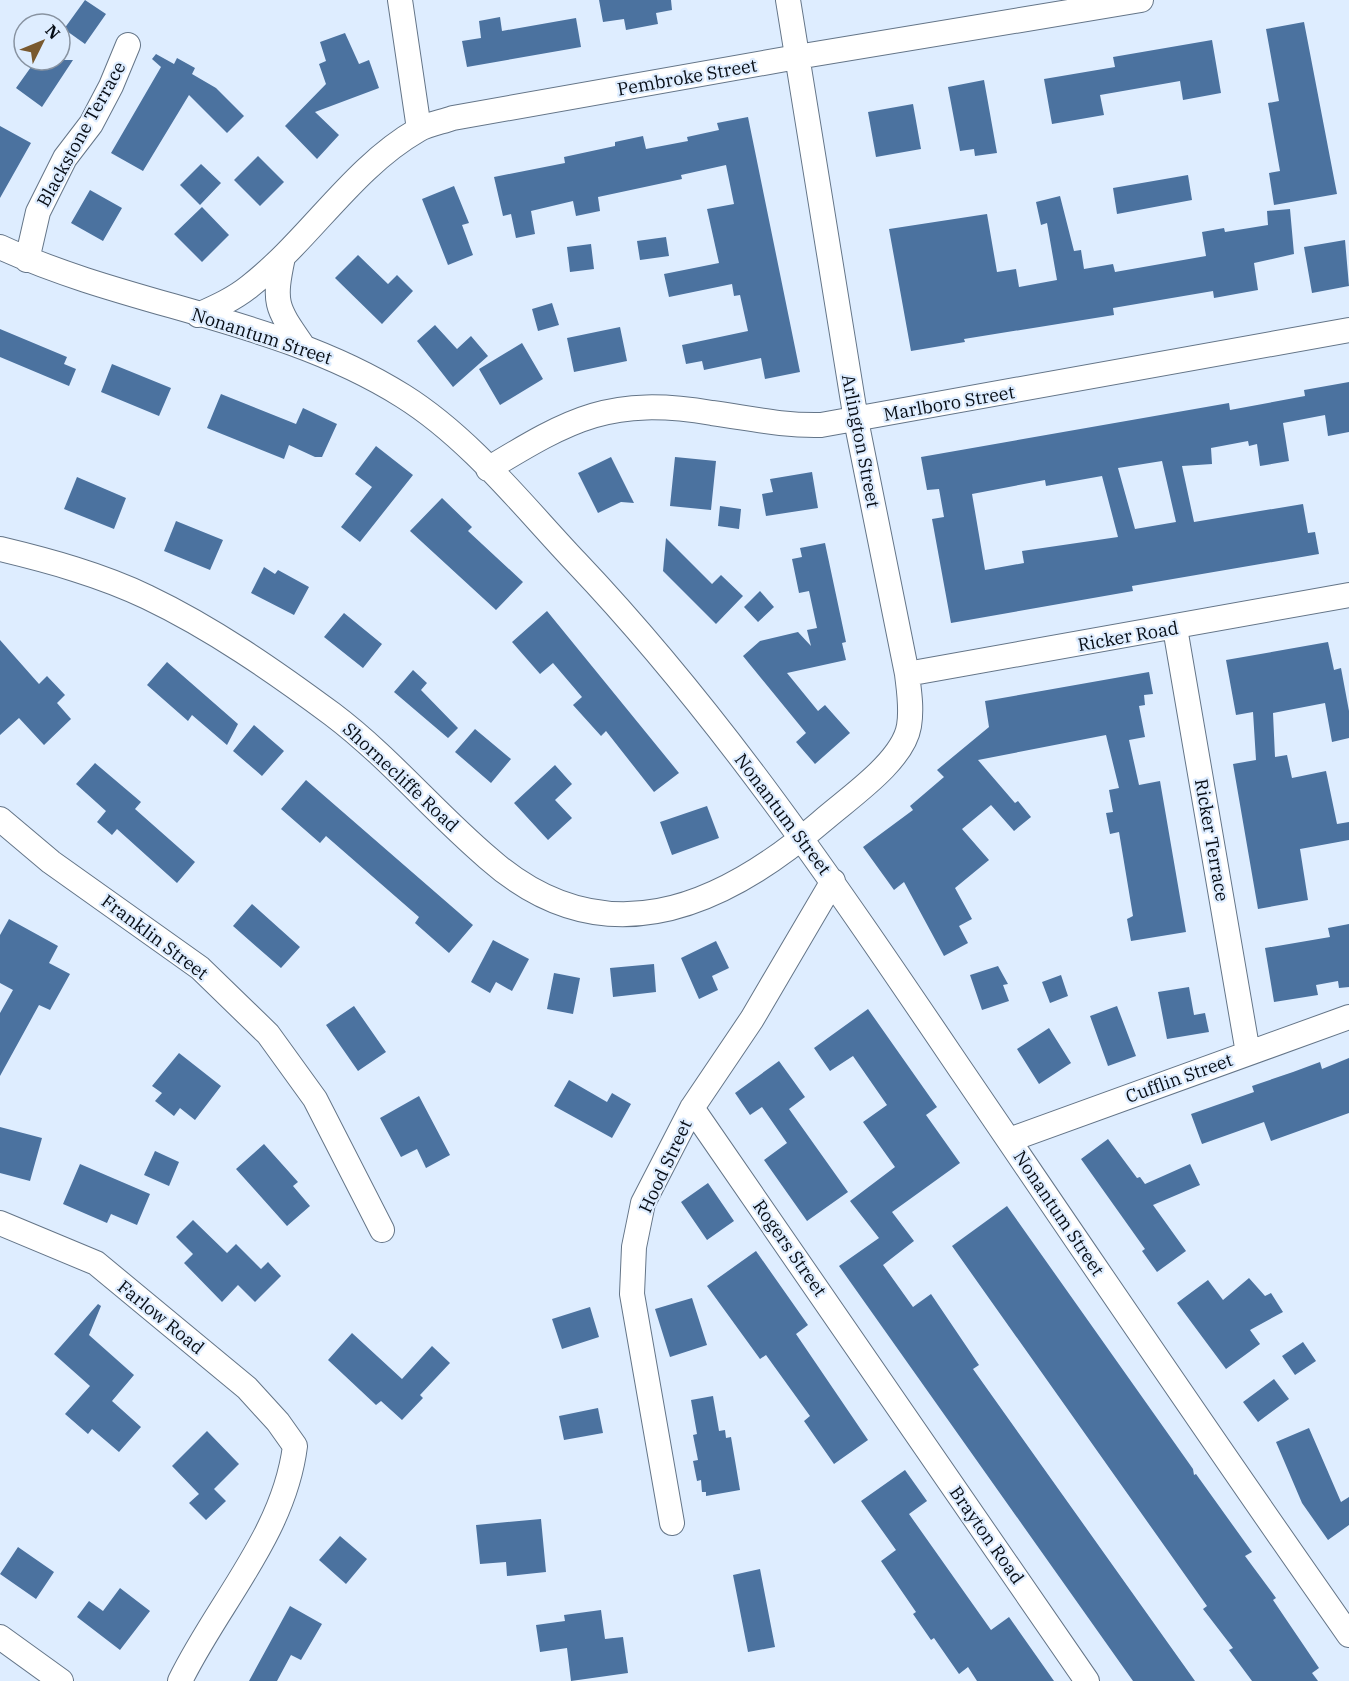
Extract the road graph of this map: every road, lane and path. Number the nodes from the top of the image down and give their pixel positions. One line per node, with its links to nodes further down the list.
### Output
1 (400, 0): 6 (street)
2 (788, 0): 5 (street, Arlington Street)
3 (1141, 0): 5 (street, Pembroke Street)
4 (128, 45): 9 (street, Blackstone Terrace)
5 (797, 57): 6 (street, Pembroke Street); 13 (street, Arlington Street)
6 (419, 129): 8 (street, Pembroke Street)
7 (0, 247): 9 (street, Nonantum Street)
8 (283, 257): 10 (street, Pembroke Street); 12 (street)
9 (27, 260): 10 (street, Nonantum Street)
10 (198, 315): 12 (street, Nonantum Street)
11 (1349, 330): 13 (street, Marlboro Street)
12 (303, 346): 14 (street, Nonantum Street)
13 (856, 420): 14 (street, Marlboro Street); 18 (street, Arlington Street)
14 (488, 469): 20 (street, Nonantum Street)
15 (0, 549): 20 (street, Shornecliffe Road)
16 (1349, 595): 17 (street, Ricker Road)
17 (1175, 628): 18 (street, Ricker Road); 23 (street, Ricker Terrace)
18 (906, 674): 20 (street, Arlington Street)
19 (0, 819): 27 (street, Franklin Street)
20 (802, 838): 21 (street, Nonantum Street)
21 (833, 881): 24 (street, Hood Street); 25 (street, Nonantum Street)
22 (1349, 1017): 23 (street, Cufflin Street)
23 (1248, 1053): 25 (street, Cufflin Street)
24 (692, 1108): 28 (street, Rogers Street); 29 (street, Hood Street)
25 (1009, 1140): 30 (street, Nonantum Street)
26 (0, 1223): 32 (street, Farlow Road)
27 (382, 1230)
28 (884, 1390): 35 (street, Brayton Road)
29 (672, 1523)
30 (1349, 1635)
31 (0, 1637): 33 (street)
32 (186, 1671): 34 (street)
33 (61, 1681)
34 (162, 1681)
35 (1087, 1681)

